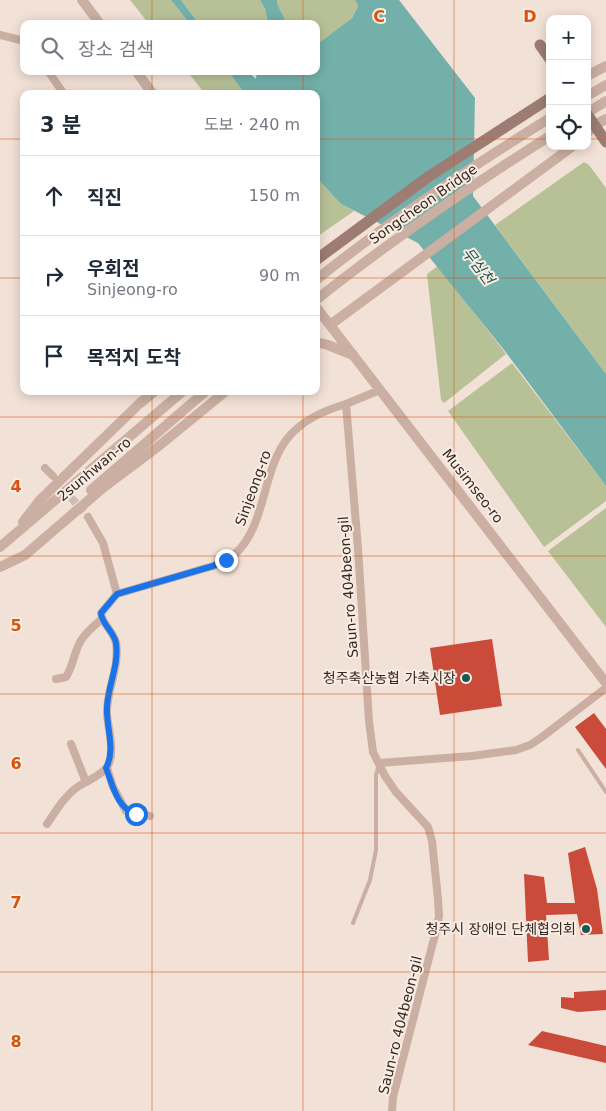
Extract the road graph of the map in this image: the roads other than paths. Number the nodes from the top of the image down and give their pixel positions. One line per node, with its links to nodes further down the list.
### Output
1 (82, 0): 2 (street)
2 (97, 20)
3 (0, 35): 4 (street)
4 (20, 40)
5 (540, 45): 6 (main road)
6 (546, 53)
7 (606, 66): 8 (street)
8 (591, 74)
9 (51, 75): 12 (street)
10 (139, 75): 13 (street)
11 (606, 84): 14 (street)
12 (61, 90)
13 (150, 90)
14 (591, 93)
15 (546, 100): 24 (main road)
16 (606, 101): 17 (street)
17 (591, 110)
18 (606, 118): 20 (street)
19 (546, 120): 25 (street, Songcheon Bridge)
20 (591, 129): 22 (main road)
21 (546, 138): 26 (street, Songcheon Bridge)
22 (606, 142)
23 (568, 150): 28 (street)
24 (320, 257)
25 (320, 277)
26 (320, 297)
27 (320, 315): 28 (street, Musimseo-ro)
28 (330, 325): 30 (street, Musimseo-ro)
29 (320, 343): 30 (street)
30 (354, 356): 31 (street, Musimseo-ro)
31 (380, 390): 36 (street); 46 (street, Musimseo-ro)
32 (150, 395): 40 (street)
33 (178, 395): 40 (street, 2sunhwan-ro)
34 (201, 395): 42 (street, 2sunhwan-ro)
35 (221, 395): 42 (street)
36 (346, 404): 43 (street, Sinjeong-ro); 50 (street, Saun-ro 404beon-gil)
37 (44, 468): 38 (street)
38 (52, 476)
39 (88, 516): 43 (street)
40 (10, 539): 41 (street, 2sunhwan-ro)
41 (0, 547)
42 (0, 567)
43 (117, 594): 44 (street)
44 (102, 619): 45 (street); 51 (street)
45 (56, 679)
46 (606, 683)
47 (606, 688): 50 (street)
48 (71, 744): 52 (street)
49 (578, 750): 53 (lane)
50 (379, 763): 56 (lane); 57 (street, Saun-ro 404beon-gil)
51 (106, 768): 52 (street); 54 (street)
52 (86, 782): 55 (street)
53 (606, 792)
54 (150, 816)
55 (47, 824)
56 (353, 923)
57 (392, 1111)

